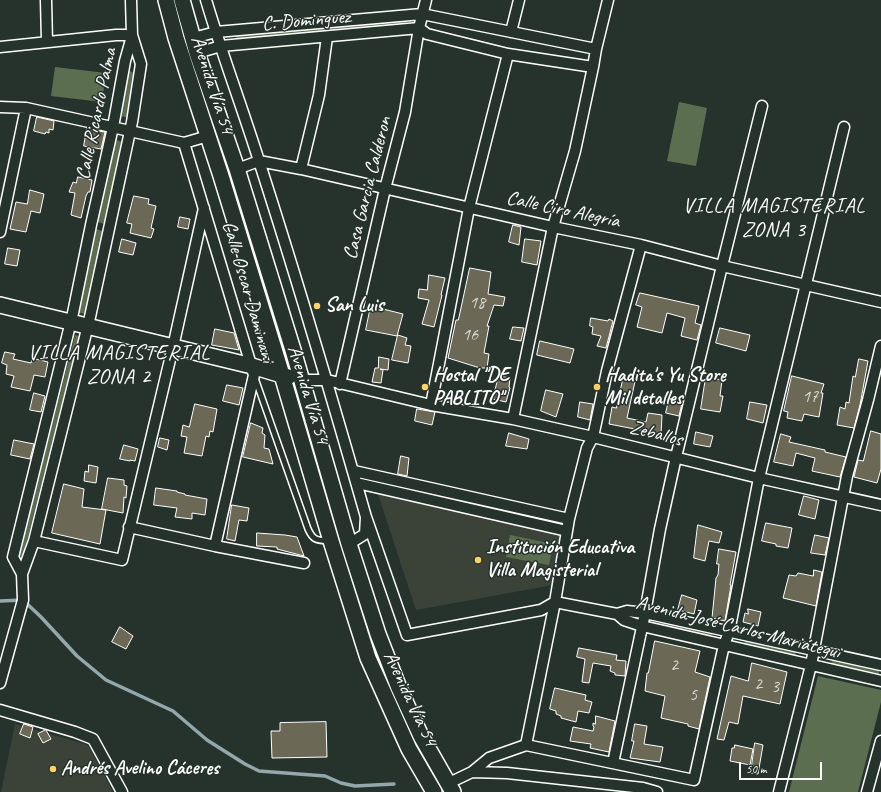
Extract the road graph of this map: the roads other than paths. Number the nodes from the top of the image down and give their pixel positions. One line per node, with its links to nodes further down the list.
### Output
1 (46, 0): 16 (street)
2 (131, 0): 13 (street)
3 (166, 0): 29 (main road, Avenida Vía 54)
4 (182, 0): 15 (main road, Avenida Vía 54)
5 (206, 0): 11 (street, Avenida Vía 54)
6 (426, 0): 9 (street, Casa Garcia Calderon)
7 (519, 0): 12 (street)
8 (608, 0): 19 (street)
9 (422, 14): 10 (street, Casa Garcia Calderon); 11 (street); 12 (street)
10 (419, 28): 14 (street, C. Dominguez); 21 (street); 34 (street, Casa Garcia Calderon)
11 (216, 32): 15 (street); 17 (street, Avenida Vía 54)
12 (511, 32): 19 (street)
13 (132, 35): 16 (street); 26 (street, Calle Ricardo Palma); 28 (street, Calle Ricardo Palma)
14 (327, 37): 17 (street, C. Dominguez); 33 (street)
15 (193, 38): 20 (main road, Avenida Vía 54)
16 (47, 42): 18 (street)
17 (221, 46): 20 (street, C. Dominguez); 31 (street, Avenida Vía 54)
18 (0, 47)
19 (596, 49): 22 (street)
20 (197, 53): 32 (main road, Avenida Vía 54)
21 (508, 54): 22 (street); 36 (street)
22 (594, 67): 37 (street)
23 (762, 106): 40 (street)
24 (0, 107): 25 (street)
25 (26, 108): 26 (street); 38 (street)
26 (113, 127): 28 (street); 44 (street, Calle Ricardo Palma)
27 (844, 127): 41 (street)
28 (130, 131): 30 (street); 45 (street, Calle Ricardo Palma)
29 (208, 136): 30 (street); 49 (main road, Avenida Vía 54)
30 (184, 143): 35 (street, Calle Oscar Daminani)
31 (259, 161): 32 (street, Calle Ciro Alegría); 33 (street, Calle Ciro Alegría); 51 (street, Avenida Vía 54)
32 (236, 169): 50 (main road, Avenida Vía 54)
33 (301, 169): 34 (street, Calle Ciro Alegría)
34 (385, 188): 36 (street, Calle Ciro Alegría); 52 (street, Casa Garcia Calderon)
35 (204, 208): 46 (street); 48 (street, Calle Oscar Daminani)
36 (469, 208): 37 (street, Calle Ciro Alegría); 53 (street)
37 (553, 227): 39 (street, Calle Ciro Alegría); 54 (street)
38 (0, 232)
39 (641, 246): 40 (street, Calle Ciro Alegría); 55 (street)
40 (722, 266): 41 (street, Calle Ciro Alegría); 56 (street)
41 (807, 285): 42 (street, Calle Ciro Alegría); 58 (street)
42 (881, 302)
43 (0, 305): 44 (main road)
44 (71, 322): 45 (main road); 71 (street, Calle Ricardo Palma)
45 (87, 326): 46 (main road); 66 (street, Calle Ricardo Palma)
46 (173, 346): 48 (main road); 64 (street)
47 (881, 346): 60 (street)
48 (253, 371): 49 (main road); 67 (lane); 69 (street, Calle Oscar Daminani)
49 (282, 375): 50 (main road); 67 (main road, Avenida Vía 54)
50 (301, 380): 51 (street, Zeballos); 68 (main road, Avenida Vía 54)
51 (327, 380): 52 (street, Zeballos); 57 (street, Avenida Vía 54)
52 (340, 384): 53 (street, Zeballos)
53 (431, 405): 54 (street, Zeballos)
54 (513, 419): 55 (street, Zeballos)
55 (593, 437): 56 (street, Zeballos); 63 (street)
56 (676, 457): 58 (street, Zeballos); 73 (street)
57 (354, 471): 59 (street, Avenida Vía 54); 63 (street)
58 (759, 478): 60 (street, Zeballos); 76 (street)
59 (357, 483): 62 (street, Avenida Vía 54); 65 (street)
60 (842, 496): 61 (street, Zeballos); 78 (street)
61 (881, 505)
62 (366, 517): 68 (street, Avenida Vía 54); 72 (street)
63 (569, 519): 65 (street)
64 (129, 527): 66 (street); 69 (street)
65 (567, 531): 72 (street)
66 (34, 541): 71 (street, Calle Ricardo Palma)
67 (331, 541): 90 (main road, Avenida Vía 54)
68 (349, 544): 88 (main road, Avenida Vía 54)
69 (215, 546): 70 (street)
70 (304, 563)
71 (22, 574): 82 (street)
72 (555, 602): 74 (street); 85 (street)
73 (645, 613): 74 (street, Avenida José Carlos Mariátegui); 75 (street); 76 (street, Avenida José Carlos Mariátegui)
74 (617, 614): 75 (street, Avenida José Carlos Mariátegui)
75 (642, 626): 77 (street, Avenida José Carlos Mariátegui); 86 (street)
76 (729, 632): 77 (street); 78 (street, Avenida José Carlos Mariátegui)
77 (724, 645): 79 (street, Avenida José Carlos Mariátegui); 86 (street)
78 (813, 650): 79 (street); 80 (street, Avenida José Carlos Mariátegui)
79 (811, 665): 81 (street, Avenida José Carlos Mariátegui); 92 (street)
80 (881, 665)
81 (881, 681)
82 (0, 683)
83 (0, 710): 89 (street)
84 (881, 740): 93 (street)
85 (526, 745): 86 (street); 87 (street)
86 (613, 763)
87 (472, 772): 88 (street); 91 (street)
88 (451, 788)
89 (122, 792)
90 (434, 792)
91 (657, 792)
92 (779, 792)
93 (867, 792)

